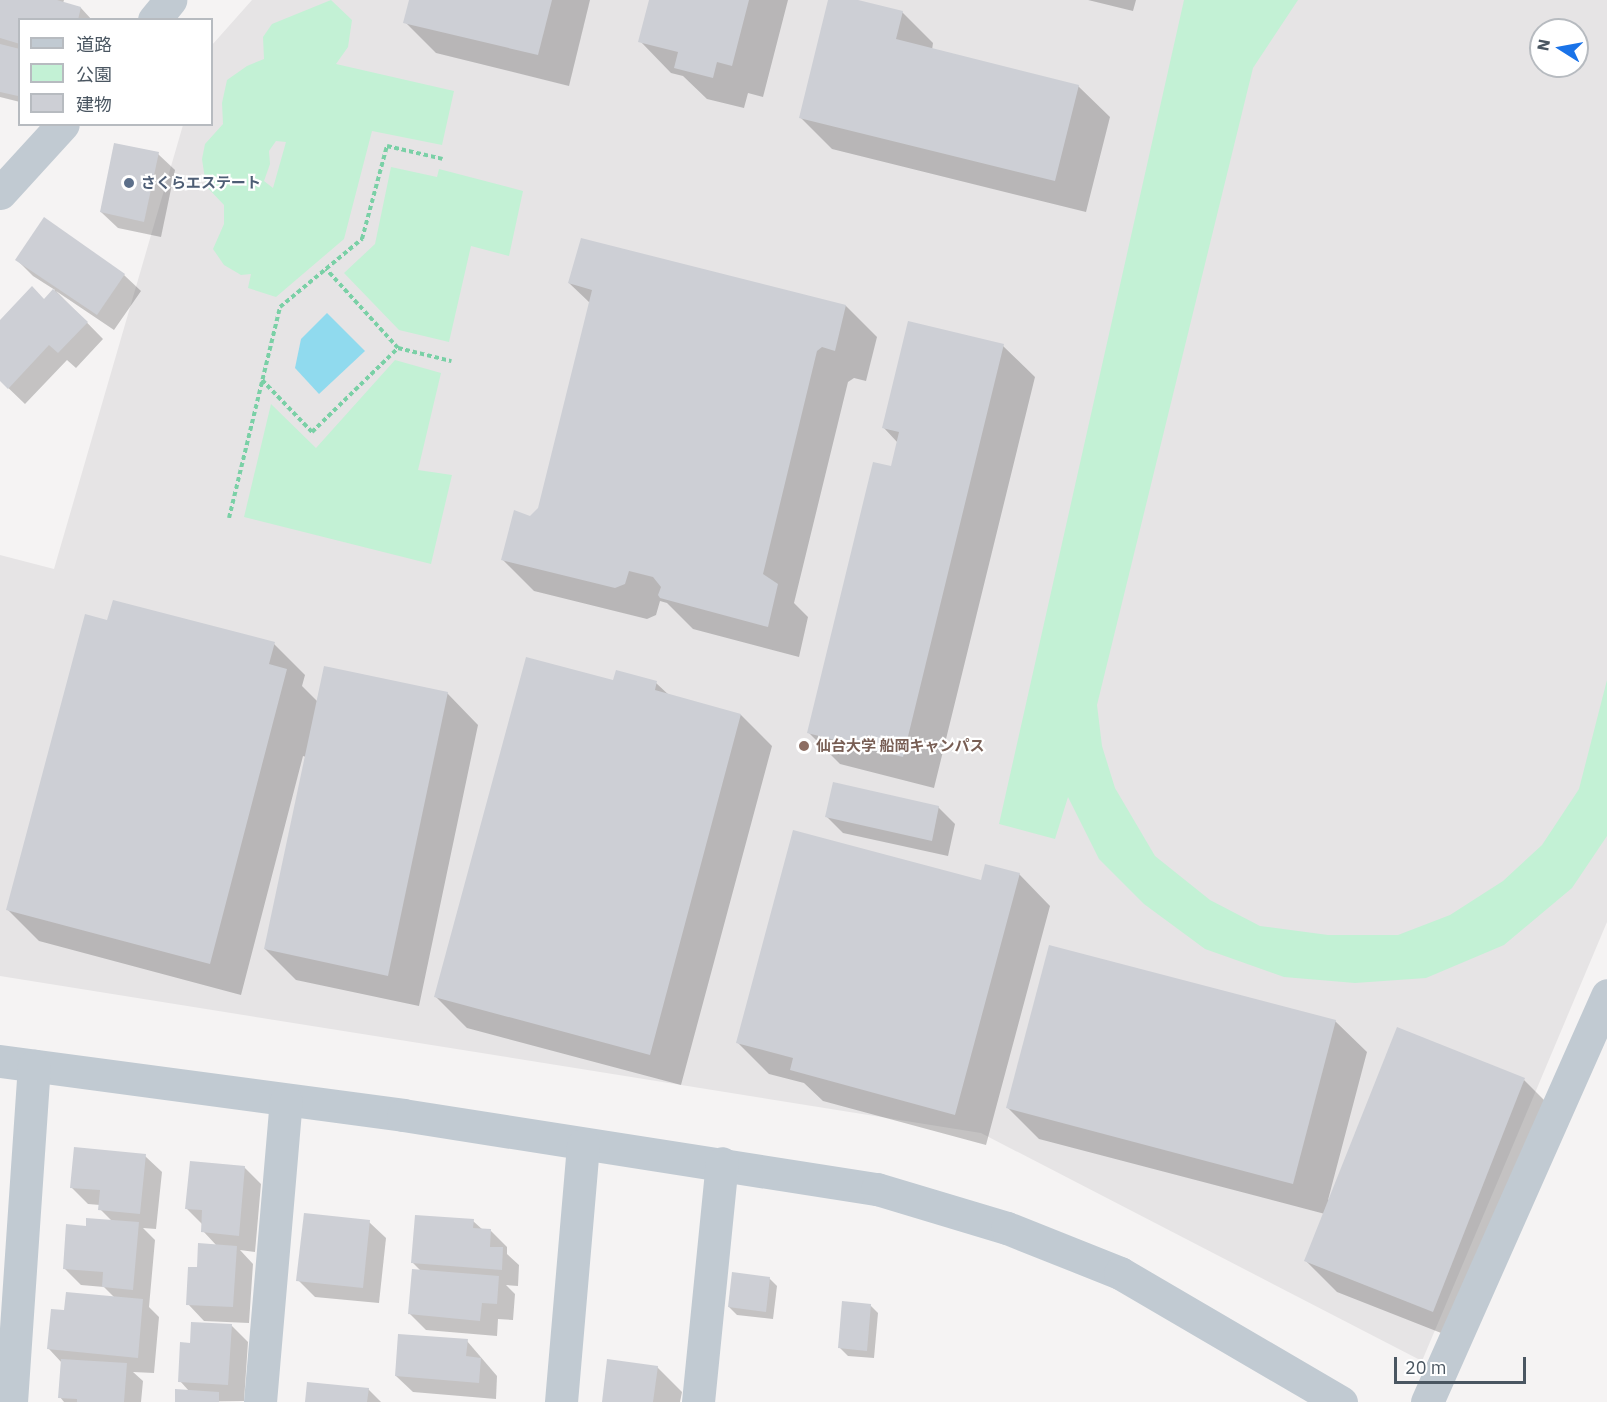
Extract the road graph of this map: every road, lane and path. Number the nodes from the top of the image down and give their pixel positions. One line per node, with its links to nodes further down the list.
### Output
1 (170, 0): 2 (street)
2 (156, 18)
3 (61, 126): 5 (street)
4 (443, 159): 6 (path)
5 (0, 193)
6 (326, 269): 7 (path); 9 (path)
7 (398, 348): 8 (path); 9 (path)
8 (451, 361)
9 (262, 380): 10 (path)
10 (229, 518)
11 (1607, 995): 23 (street)
12 (0, 1061): 13 (street)
13 (34, 1066): 14 (street); 17 (street)
14 (286, 1101): 15 (street); 19 (street)
15 (583, 1145): 16 (street); 20 (street)
16 (722, 1163): 21 (street); 22 (street)
17 (9, 1308): 18 (street)
18 (11, 1402)
19 (260, 1402)
20 (561, 1402)
21 (698, 1402)
22 (1341, 1402)
23 (1427, 1402)

